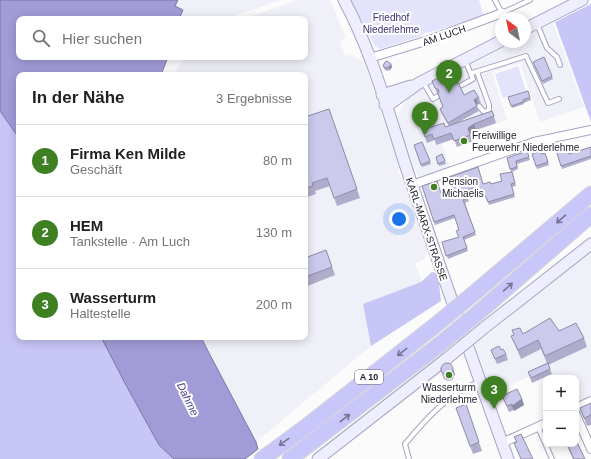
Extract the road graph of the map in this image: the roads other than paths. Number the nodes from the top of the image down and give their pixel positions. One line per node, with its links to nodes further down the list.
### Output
1 (344, 0): 11 (street, KARL-MARX-STRASSE)
2 (495, 0): 5 (lane)
3 (530, 0): 6 (lane)
4 (582, 0): 8 (street)
5 (501, 12)
6 (504, 12)
7 (495, 16): 11 (street, AM LUCH)
8 (536, 23): 9 (street); 13 (lane)
9 (531, 26)
10 (495, 44): 12 (street)
11 (370, 58): 20 (street, KARL-MARX-STRASSE)
12 (465, 60): 15 (lane); 16 (street)
13 (560, 65)
14 (477, 72): 15 (lane); 19 (lane); 21 (lane)
15 (472, 73): 17 (lane)
16 (421, 82): 18 (lane); 20 (street)
17 (460, 86)
18 (438, 96)
19 (559, 99)
20 (384, 100): 23 (street, KARL-MARX-STRASSE)
21 (479, 106)
22 (591, 130): 23 (street)
23 (412, 185): 27 (street, KARL-MARX-STRASSE)
24 (591, 194): 36 (highway, A 10, one-way to 36, bridge)
25 (591, 215): 37 (highway, A 10, one-way to 25, bridge)
26 (591, 244): 35 (street, bridge)
27 (481, 382): 33 (street, KARL-MARX-STRASSE); 38 (lane)
28 (591, 401): 29 (street)
29 (579, 407)
30 (579, 422): 34 (street)
31 (543, 425): 32 (street)
32 (538, 428): 33 (street); 40 (lane)
33 (502, 443): 39 (street, KARL-MARX-STRASSE)
34 (591, 449)
35 (319, 458)
36 (262, 459)
37 (290, 459)
38 (409, 459)
39 (508, 459)
40 (552, 459)

